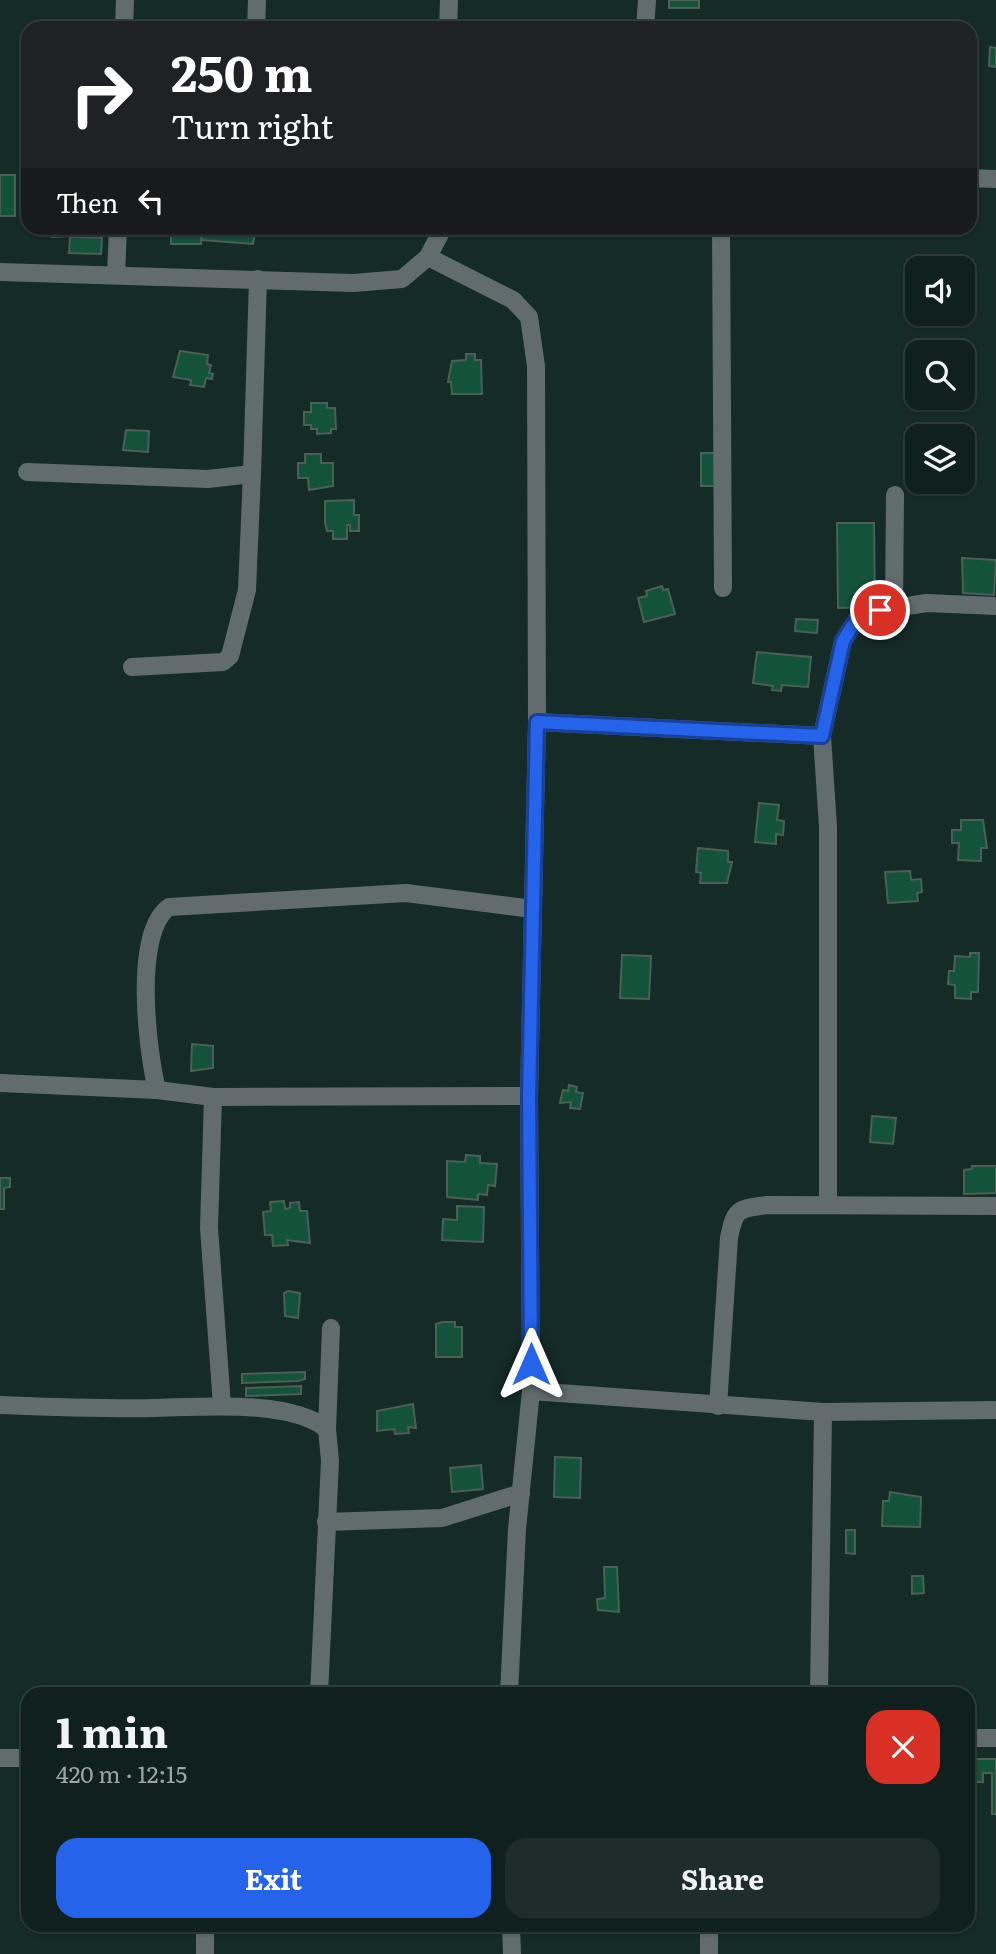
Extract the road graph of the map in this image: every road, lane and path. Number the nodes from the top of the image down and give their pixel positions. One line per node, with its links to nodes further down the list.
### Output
1 (125, 0): 5 (street)
2 (257, 0): 6 (street)
3 (449, 0): 7 (street)
4 (647, 0): 8 (street)
5 (124, 21)
6 (256, 21)
7 (448, 21)
8 (646, 21)
9 (977, 178): 10 (street)
10 (996, 179)
11 (118, 235): 16 (street)
12 (439, 235): 14 (street)
13 (721, 235): 21 (street)
14 (428, 257): 17 (street); 25 (street)
15 (0, 272): 16 (street)
16 (116, 275): 17 (street)
17 (258, 279): 19 (street)
18 (27, 471): 19 (street)
19 (252, 474): 24 (street)
20 (895, 495): 23 (street)
21 (723, 588)
22 (996, 606): 23 (street)
23 (894, 608): 26 (street)
24 (132, 667)
25 (537, 722): 26 (street); 27 (street)
26 (822, 736): 32 (street)
27 (533, 909): 29 (street); 30 (street)
28 (0, 1083): 29 (street)
29 (157, 1090): 31 (street)
30 (529, 1096): 31 (street); 35 (street)
31 (213, 1097): 37 (street)
32 (828, 1205): 33 (street); 38 (street)
33 (996, 1206)
34 (331, 1328): 41 (street)
35 (531, 1391): 38 (street); 42 (street)
36 (0, 1405): 37 (street)
37 (222, 1405): 41 (street)
38 (718, 1406): 40 (street)
39 (996, 1410): 40 (street)
40 (823, 1412): 46 (street)
41 (327, 1429): 43 (street)
42 (521, 1493): 43 (street); 45 (street)
43 (326, 1522): 44 (street)
44 (319, 1687)
45 (509, 1687)
46 (819, 1687)
47 (975, 1738): 48 (street)
48 (996, 1738)
49 (0, 1758): 50 (street)
50 (21, 1758)
51 (205, 1932): 54 (street)
52 (512, 1932): 55 (street)
53 (709, 1932): 56 (street)
54 (205, 1954)
55 (512, 1954)
56 (709, 1954)

